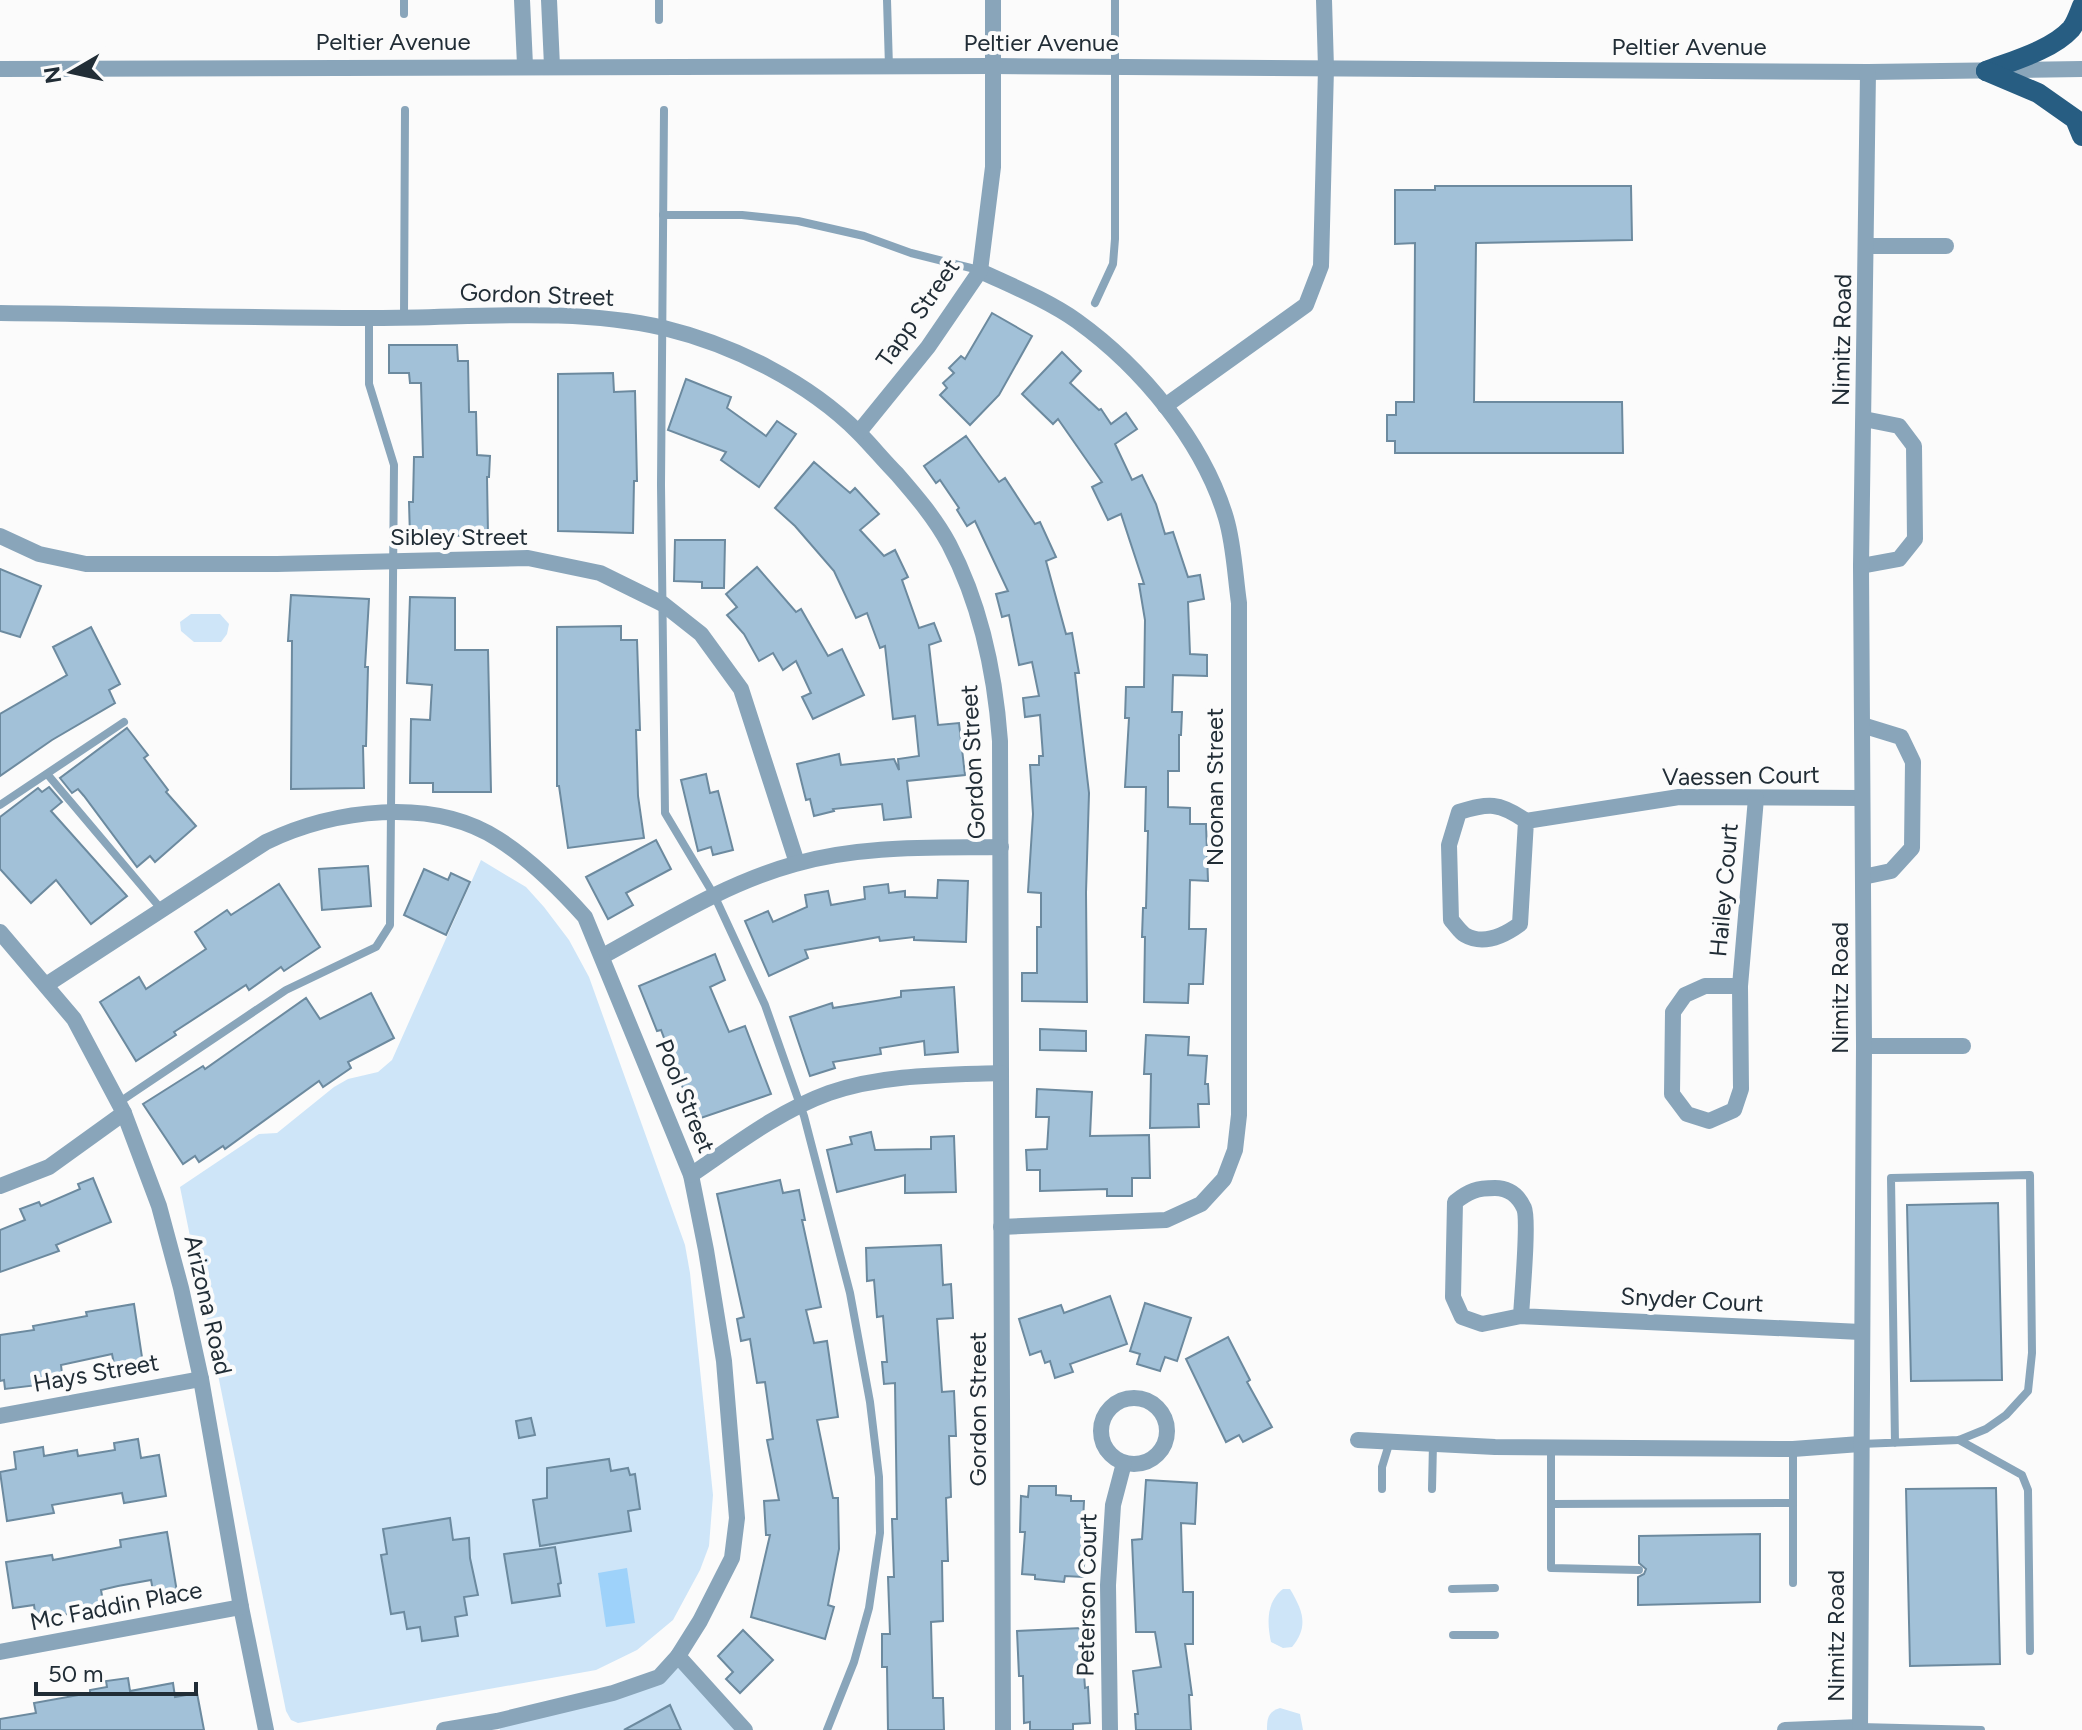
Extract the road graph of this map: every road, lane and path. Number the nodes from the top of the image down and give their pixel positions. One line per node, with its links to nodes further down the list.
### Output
1 (404, 0): 10 (lane)
2 (522, 0): 12 (street)
3 (549, 0): 13 (street)
4 (659, 0): 11 (lane)
5 (887, 0): 16 (lane)
6 (993, 0): 14 (street, Tapp Street)
7 (1115, 0): 15 (lane)
8 (1324, 0): 17 (street)
9 (2082, 6): 20 (main road)
10 (404, 14)
11 (659, 20)
12 (525, 65): 13 (street, Peltier Avenue); 18 (street, Peltier Avenue)
13 (552, 66): 16 (street, Peltier Avenue)
14 (992, 66): 15 (street, Peltier Avenue); 16 (street, Peltier Avenue); 28 (street, Tapp Street)
15 (1115, 67): 17 (street, Peltier Avenue); 29 (lane)
16 (889, 68)
17 (1326, 68): 21 (street, Peltier Avenue); 34 (street)
18 (0, 69)
19 (2082, 69): 20 (street, Peltier Avenue)
20 (1986, 71): 21 (street, Peltier Avenue); 24 (main road)
21 (1868, 72): 26 (street, Nimitz Road)
22 (405, 110): 32 (lane)
23 (664, 110): 25 (lane)
24 (2082, 136)
25 (663, 215): 28 (lane); 33 (lane)
26 (1867, 246): 27 (street); 35 (street, Nimitz Road)
27 (1946, 246)
28 (980, 271): 34 (street, Noonan Street); 36 (street, Tapp Street)
29 (1095, 303)
30 (0, 313): 31 (street, Gordon Street)
31 (369, 318): 32 (street, Gordon Street); 38 (lane)
32 (404, 318): 33 (street, Gordon Street)
33 (663, 328): 36 (street, Gordon Street); 40 (lane)
34 (1165, 406): 65 (street, Noonan Street)
35 (1864, 419): 39 (street, Nimitz Road); 39 (street)
36 (859, 432): 49 (street, Gordon Street)
37 (0, 536): 38 (street, Sibley Street)
38 (392, 561): 40 (street, Sibley Street); 47 (lane)
39 (1861, 566): 42 (street, Nimitz Road)
40 (663, 604): 50 (street, Sibley Street); 52 (lane)
41 (124, 722): 43 (lane)
42 (1862, 725): 45 (street, Nimitz Road); 51 (street)
43 (48, 775): 46 (lane); 53 (lane)
44 (1756, 798): 45 (street, Vaessen Court); 48 (street, Vaessen Court); 57 (street, Hailey Court)
45 (1862, 798): 51 (street, Nimitz Road)
46 (0, 805)
47 (392, 813): 53 (street, Pool Street); 55 (street, Pool Street); 62 (lane)
48 (1526, 821): 48 (street)
49 (1001, 847): 50 (street); 60 (street, Gordon Street)
50 (797, 863): 52 (street)
51 (1863, 877): 58 (street, Nimitz Road)
52 (714, 895): 55 (street); 61 (lane)
53 (162, 910): 56 (street, Pool Street)
54 (0, 932): 56 (street, Arizona Road)
55 (603, 956): 63 (street, Pool Street)
56 (46, 985): 62 (street, Arizona Road)
57 (1740, 986): 57 (street, Hailey Court)
58 (1864, 1046): 59 (street); 67 (street, Nimitz Road)
59 (1963, 1046)
60 (1001, 1073): 61 (street); 65 (street, Gordon Street)
61 (800, 1106): 63 (street); 98 (lane)
62 (121, 1108): 64 (street); 68 (street, Arizona Road)
63 (691, 1175): 92 (street, Pool Street)
64 (0, 1186)
65 (1001, 1227): 99 (street, Gordon Street)
66 (1521, 1316): 66 (street, Snyder Court); 67 (street, Snyder Court)
67 (1861, 1332): 75 (street, Nimitz Road)
68 (201, 1379): 69 (street, Hays Street); 87 (street, Arizona Road)
69 (0, 1416)
70 (1358, 1440): 72 (street)
71 (1959, 1440): 74 (lane); 74 (lane); 90 (lane)
72 (1390, 1441): 73 (street); 79 (lane)
73 (1433, 1442): 76 (street); 80 (lane)
74 (1895, 1443): 75 (lane)
75 (1860, 1444): 77 (street); 94 (street, Nimitz Road)
76 (1551, 1446): 77 (street); 82 (lane)
77 (1793, 1449): 81 (lane)
78 (1124, 1463): 78 (street); 100 (street, Peterson Court)
79 (1382, 1489)
80 (1432, 1489)
81 (1793, 1503): 82 (lane); 84 (lane)
82 (1551, 1504): 83 (lane)
83 (1639, 1570)
84 (1793, 1583)
85 (1495, 1588): 86 (lane)
86 (1452, 1589)
87 (241, 1607): 91 (street, Mc Faddin Place); 95 (street, Arizona Road)
88 (1453, 1635): 89 (lane)
89 (1495, 1635)
90 (2030, 1651)
91 (0, 1652)
92 (678, 1656): 93 (street, Pool Street); 97 (street)
93 (499, 1726): 96 (street, Pool Street)
94 (1860, 1728): 101 (street); 102 (lane)
95 (266, 1730)
96 (444, 1730)
97 (745, 1730)
98 (827, 1730)
99 (1003, 1730)
100 (1110, 1730)
101 (1785, 1730)
102 (1981, 1730)

